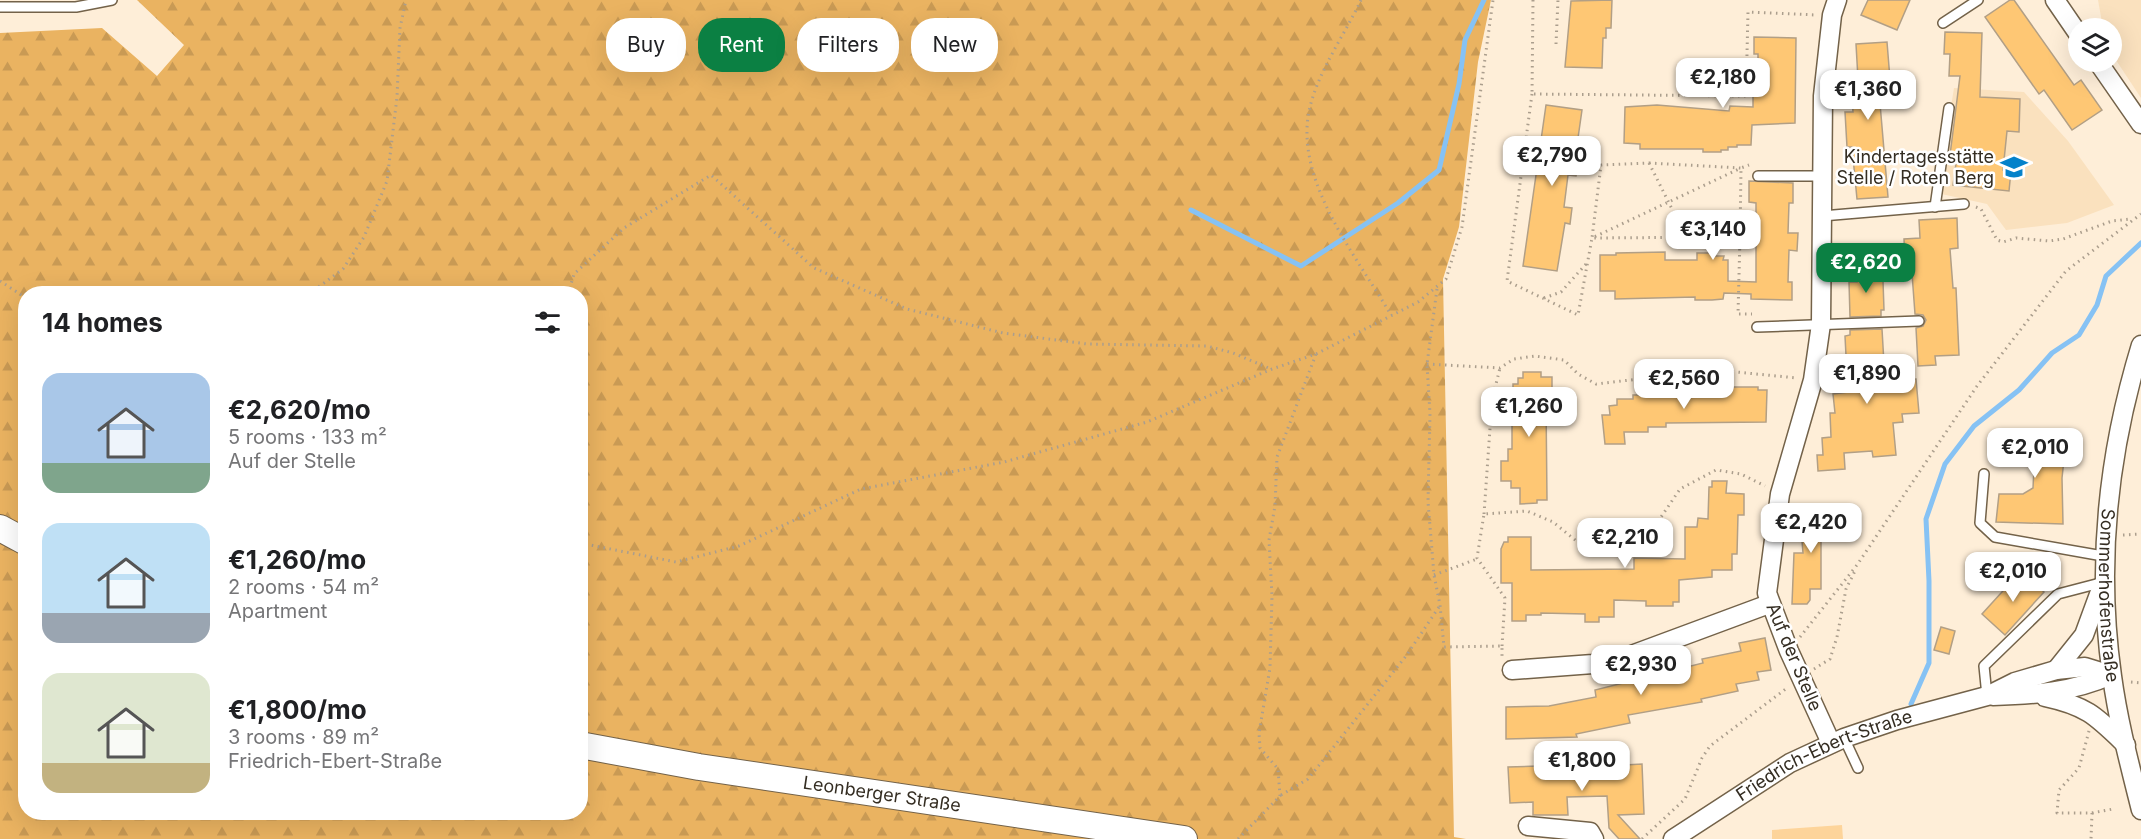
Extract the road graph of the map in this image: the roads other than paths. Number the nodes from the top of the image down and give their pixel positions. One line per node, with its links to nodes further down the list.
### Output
1 (112, 0): 4 (lane)
2 (1978, 0): 7 (lane)
3 (2055, 0): 6 (street)
4 (0, 7)
5 (1835, 8): 12 (street, Auf der Stelle)
6 (2068, 19)
7 (1943, 23)
8 (2105, 72): 10 (street)
9 (1949, 108): 14 (lane)
10 (2141, 124)
11 (1758, 176): 12 (lane)
12 (1822, 176): 15 (street, Auf der Stelle)
13 (1964, 204): 14 (lane)
14 (1935, 207): 15 (lane)
15 (1822, 216): 17 (street, Auf der Stelle)
16 (1919, 321): 17 (lane)
17 (1821, 324): 18 (lane); 20 (street, Auf der Stelle)
18 (1757, 327)
19 (2141, 345): 25 (street, Sommerhofenstraße)
20 (1813, 380): 21 (lane); 27 (street, Auf der Stelle)
21 (1876, 383)
22 (1984, 474): 25 (lane)
23 (0, 528): 24 (main road)
24 (18, 538)
25 (2103, 556): 26 (street, Sommerhofenstraße)
26 (2104, 582): 29 (street); 30 (street, Sommerhofenstraße); 32 (lane)
27 (1769, 604): 28 (street); 33 (street, Auf der Stelle)
28 (1512, 670)
29 (2056, 670): 30 (street, Friedrich-Ebert-Straße); 32 (street, Friedrich-Ebert-Straße)
30 (2111, 675): 31 (street, Friedrich-Ebert-Straße); 34 (street, Sommerhofenstraße)
31 (2036, 695): 32 (street, Friedrich-Ebert-Straße); 34 (street, Friedrich-Ebert-Straße)
32 (1987, 696): 33 (street, Friedrich-Ebert-Straße)
33 (1837, 740): 36 (lane); 41 (street, Friedrich-Ebert-Straße)
34 (2126, 745): 37 (street, Sommerhofenstraße)
35 (588, 746): 39 (main road, Leonberger Straße)
36 (1858, 768)
37 (2141, 810)
38 (1528, 826): 40 (street)
39 (1184, 839)
40 (1594, 839)
41 (1673, 839)

